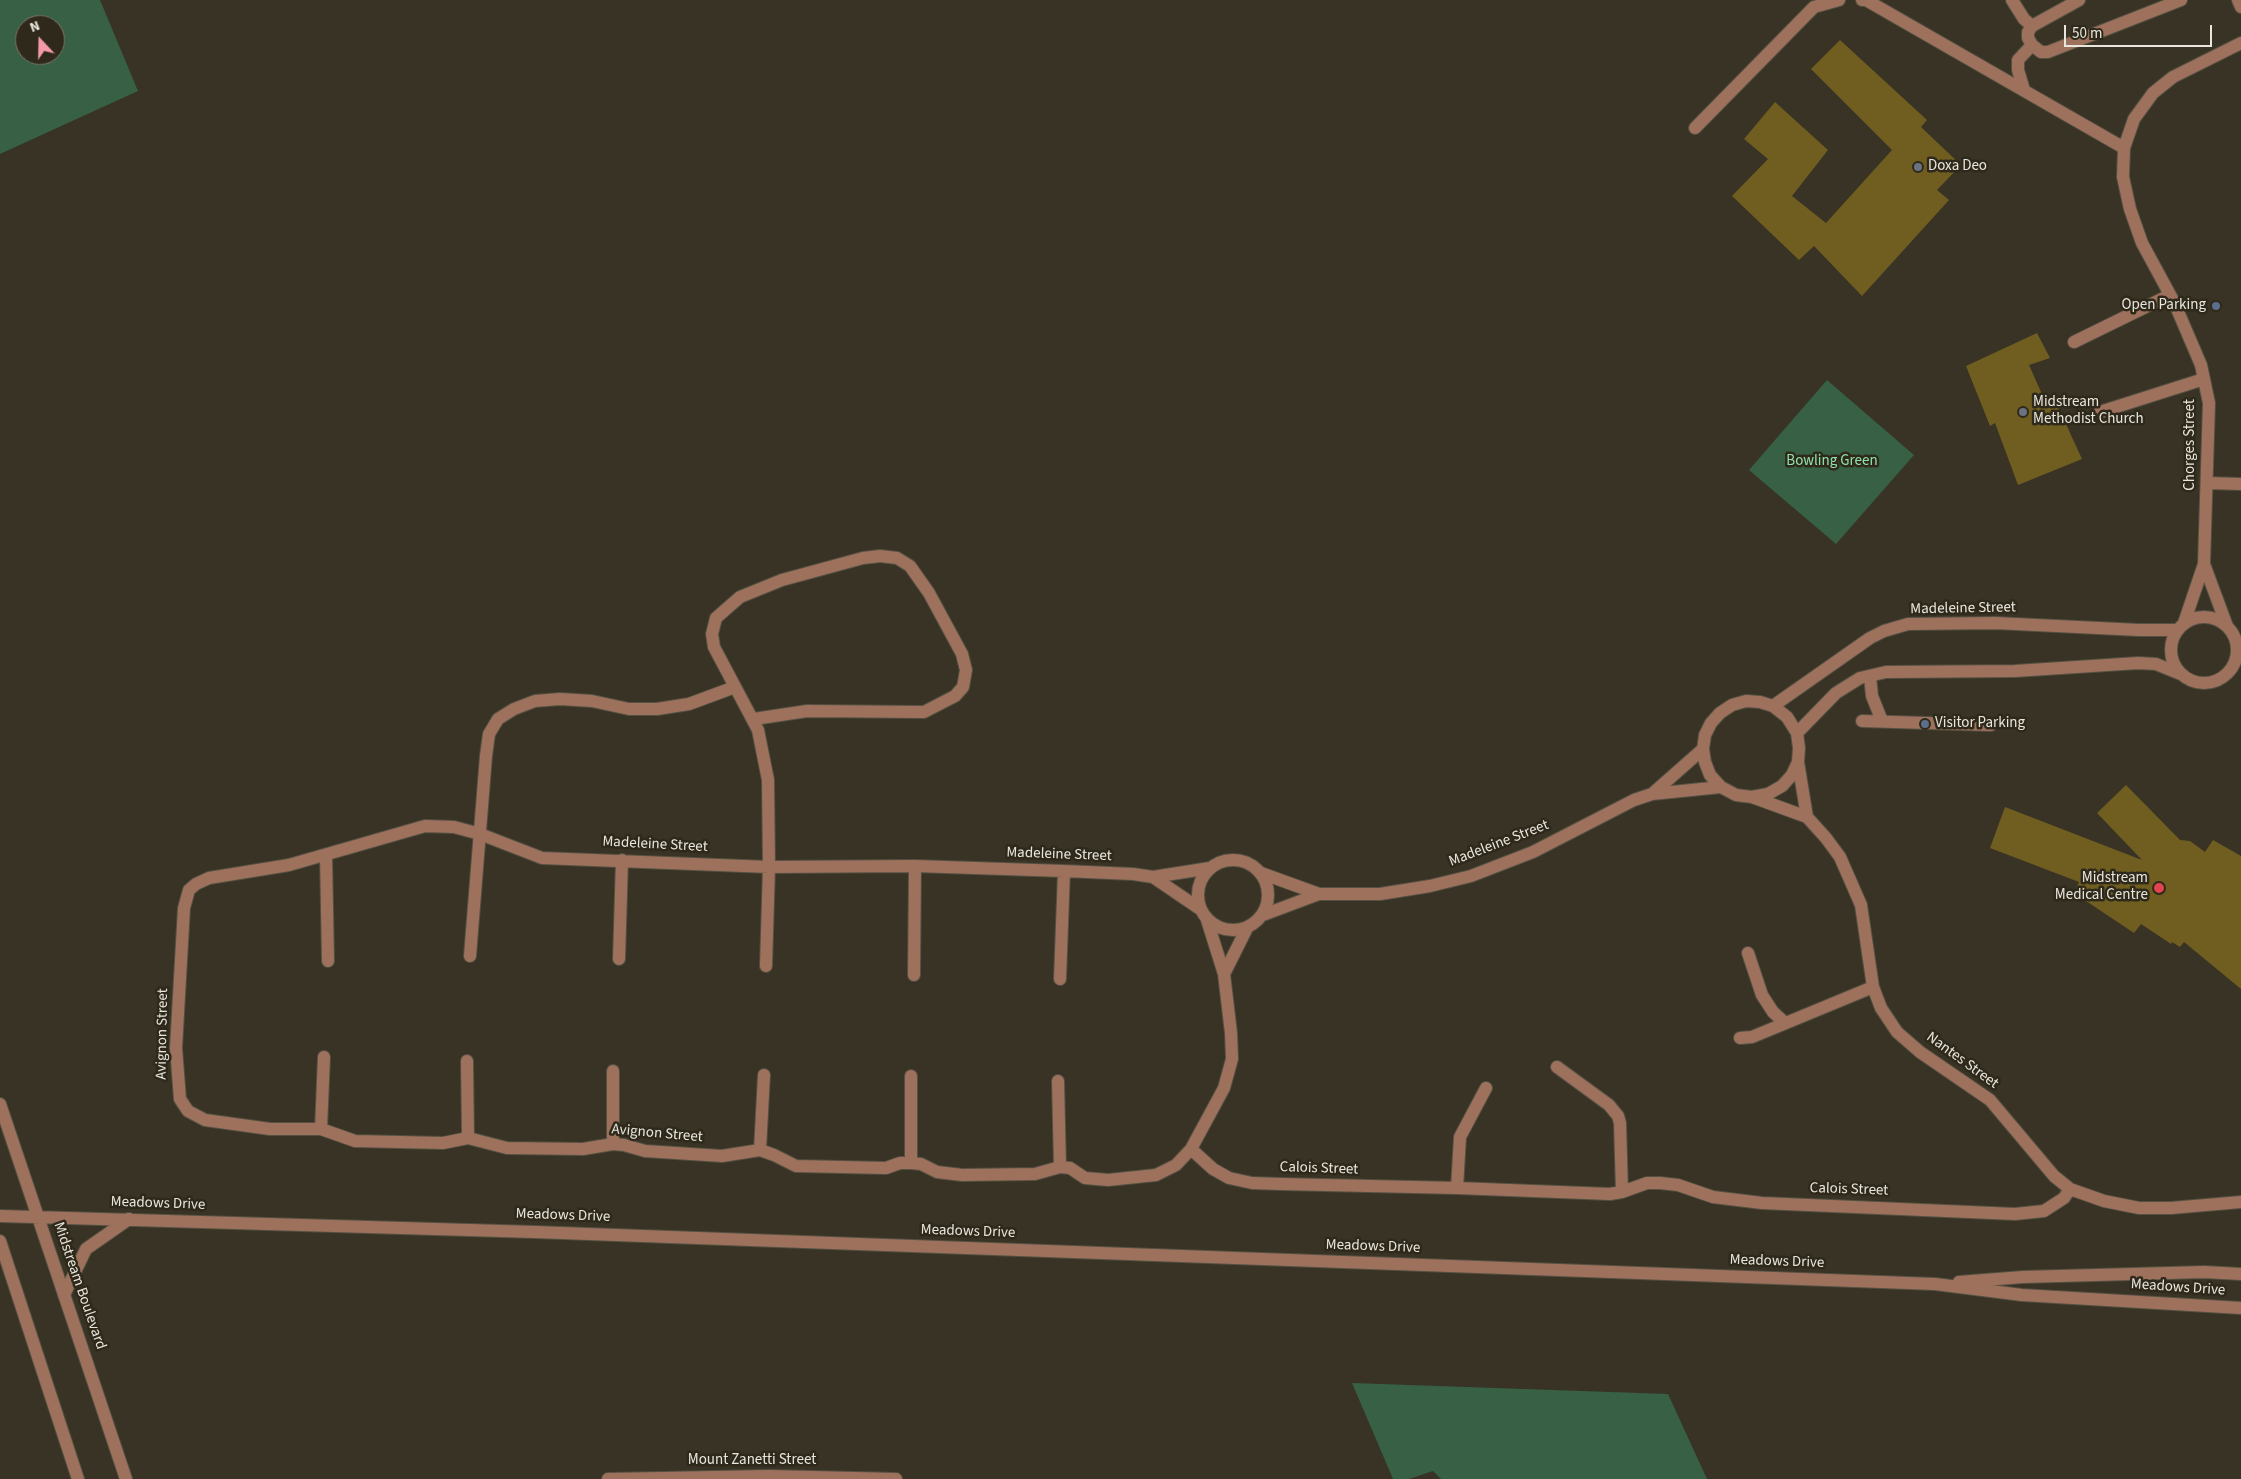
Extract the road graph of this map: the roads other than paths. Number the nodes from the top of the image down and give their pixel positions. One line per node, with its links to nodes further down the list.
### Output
1 (1839, 0): 12 (street)
2 (1862, 0): 11 (street)
3 (2012, 0): 8 (street)
4 (2079, 0): 8 (street)
5 (2181, 0): 10 (street)
6 (2238, 0): 7 (street)
7 (2241, 7)
8 (2032, 26): 10 (street)
9 (2241, 43): 13 (street, Chorges Street)
10 (2032, 46): 11 (street)
11 (2024, 90): 13 (street)
12 (1695, 128)
13 (2124, 148): 14 (street, Chorges Street)
14 (2170, 295): 15 (street); 16 (street, Chorges Street)
15 (2074, 342)
16 (2204, 379): 17 (street); 18 (street, Chorges Street)
17 (2100, 412)
18 (2208, 483): 19 (street); 20 (street, Chorges Street)
19 (2241, 484)
20 (2204, 564): 21 (street, Chorges Street); 22 (street, Chorges Street)
21 (2181, 626): 22 (street, Madeleine Street); 25 (street); 27 (street, Madeleine Street)
22 (2233, 631): 23 (street)
23 (2236, 667): 25 (street)
24 (1870, 676): 25 (street); 30 (street); 32 (street)
25 (2183, 676)
26 (735, 687): 28 (street); 28 (street); 39 (street)
27 (1773, 706): 32 (street); 33 (street)
28 (754, 719): 43 (street)
29 (1862, 721): 30 (street)
30 (1882, 722): 31 (street)
31 (1991, 725)
32 (1797, 734): 34 (street)
33 (1703, 749): 35 (street); 36 (street, Madeleine Street)
34 (1798, 762): 37 (street); 38 (street)
35 (1721, 787): 36 (street, Madeleine Street); 37 (street, Madeleine Street)
36 (1652, 794): 48 (street, Madeleine Street)
37 (1752, 797): 38 (street)
38 (1807, 817): 61 (street, Nantes Street)
39 (480, 834): 40 (street, Madeleine Street); 41 (street, Madeleine Street); 54 (street)
40 (326, 854): 49 (street, Madeleine Street); 56 (street)
41 (622, 860): 43 (street, Madeleine Street); 55 (street)
42 (915, 866): 43 (street, Madeleine Street); 45 (street, Madeleine Street); 59 (street)
43 (769, 867): 57 (street)
44 (1210, 868): 46 (street, Madeleine Street); 47 (street, Madeleine Street); 50 (street)
45 (1064, 871): 47 (street, Madeleine Street); 60 (street)
46 (1262, 873): 48 (street, Madeleine Street); 51 (street)
47 (1153, 877): 50 (street, Madeleine Street)
48 (1319, 894): 51 (street, Madeleine Street)
49 (184, 908): 73 (street, Avignon Street)
50 (1203, 915): 52 (street, Madeleine Street); 58 (street)
51 (1262, 915): 52 (street, Madeleine Street)
52 (1247, 928): 58 (street)
53 (1748, 953): 62 (street)
54 (470, 956)
55 (619, 959)
56 (328, 961)
57 (766, 966)
58 (1224, 974): 76 (street)
59 (914, 975)
60 (1060, 979)
61 (1873, 987): 62 (street); 81 (street, Nantes Street)
62 (1785, 1024): 63 (street)
63 (1740, 1038)
64 (324, 1057): 73 (street)
65 (468, 1062): 74 (street)
66 (1557, 1067): 82 (street)
67 (613, 1071): 75 (street)
68 (764, 1075): 77 (street)
69 (911, 1076): 78 (street)
70 (1058, 1081): 79 (street)
71 (1486, 1088): 80 (street)
72 (0, 1104): 85 (street, Midstream Boulevard)
73 (321, 1129): 74 (street, Avignon Street)
74 (468, 1138): 75 (street, Avignon Street)
75 (612, 1144): 77 (street, Avignon Street)
76 (1191, 1149): 79 (street); 80 (street, Calois Street)
77 (760, 1150): 78 (street)
78 (911, 1163): 79 (street)
79 (1060, 1167)
80 (1457, 1188): 82 (street, Calois Street)
81 (2070, 1189): 82 (street, Calois Street); 83 (street, Nantes Street)
82 (1622, 1192)
83 (2241, 1202)
84 (0, 1216): 85 (street, Meadows Drive)
85 (38, 1217): 86 (street, Meadows Drive); 90 (street, Midstream Boulevard)
86 (129, 1219): 89 (street, Meadows Drive); 90 (street)
87 (0, 1241): 93 (street)
88 (2241, 1274): 89 (street, Meadows Drive)
89 (1935, 1284): 91 (street, Meadows Drive)
90 (64, 1295): 94 (street, Midstream Boulevard)
91 (2241, 1308)
92 (769, 1477): 95 (street, Mount Zanetti Street); 96 (street, Mount Zanetti Street)
93 (78, 1479)
94 (126, 1479)
95 (608, 1479)
96 (896, 1479)

